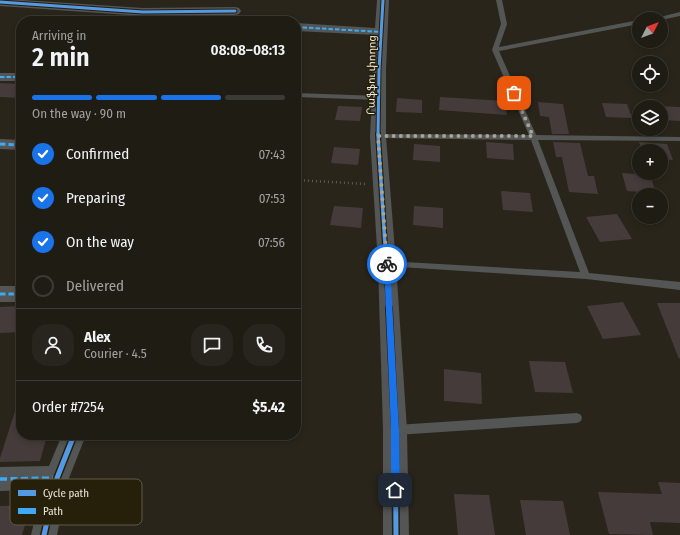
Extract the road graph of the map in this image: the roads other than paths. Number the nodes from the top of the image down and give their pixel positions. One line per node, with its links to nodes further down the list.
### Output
1 (242, 0): 6 (street)
2 (382, 0): 10 (street, Րաֆֆու փողոց)
3 (499, 0): 11 (lane)
4 (0, 2): 6 (street)
5 (680, 14): 7 (lane)
6 (235, 16)
7 (668, 16)
8 (632, 23): 11 (lane)
9 (301, 27): 10 (street)
10 (381, 32): 15 (street, Րաֆֆու փողոց)
11 (495, 50): 17 (lane)
12 (0, 77): 13 (street)
13 (16, 78)
14 (301, 95): 15 (lane)
15 (379, 98): 16 (street, Րաֆֆու փողոց)
16 (378, 136): 17 (lane); 21 (street, Րաֆֆու փողոց)
17 (533, 136): 18 (lane); 22 (lane)
18 (680, 139)
19 (0, 144): 20 (street)
20 (16, 145)
21 (387, 264): 22 (lane); 27 (street, Րաֆֆու փողոց)
22 (586, 276): 23 (lane)
23 (680, 286)
24 (0, 294): 25 (street)
25 (16, 294)
26 (577, 418): 27 (lane)
27 (395, 430): 33 (street, Րաֆֆու փողոց)
28 (72, 440): 29 (street)
29 (57, 478): 30 (street)
30 (0, 479)
31 (46, 525): 32 (street)
32 (44, 535)
33 (396, 535)

